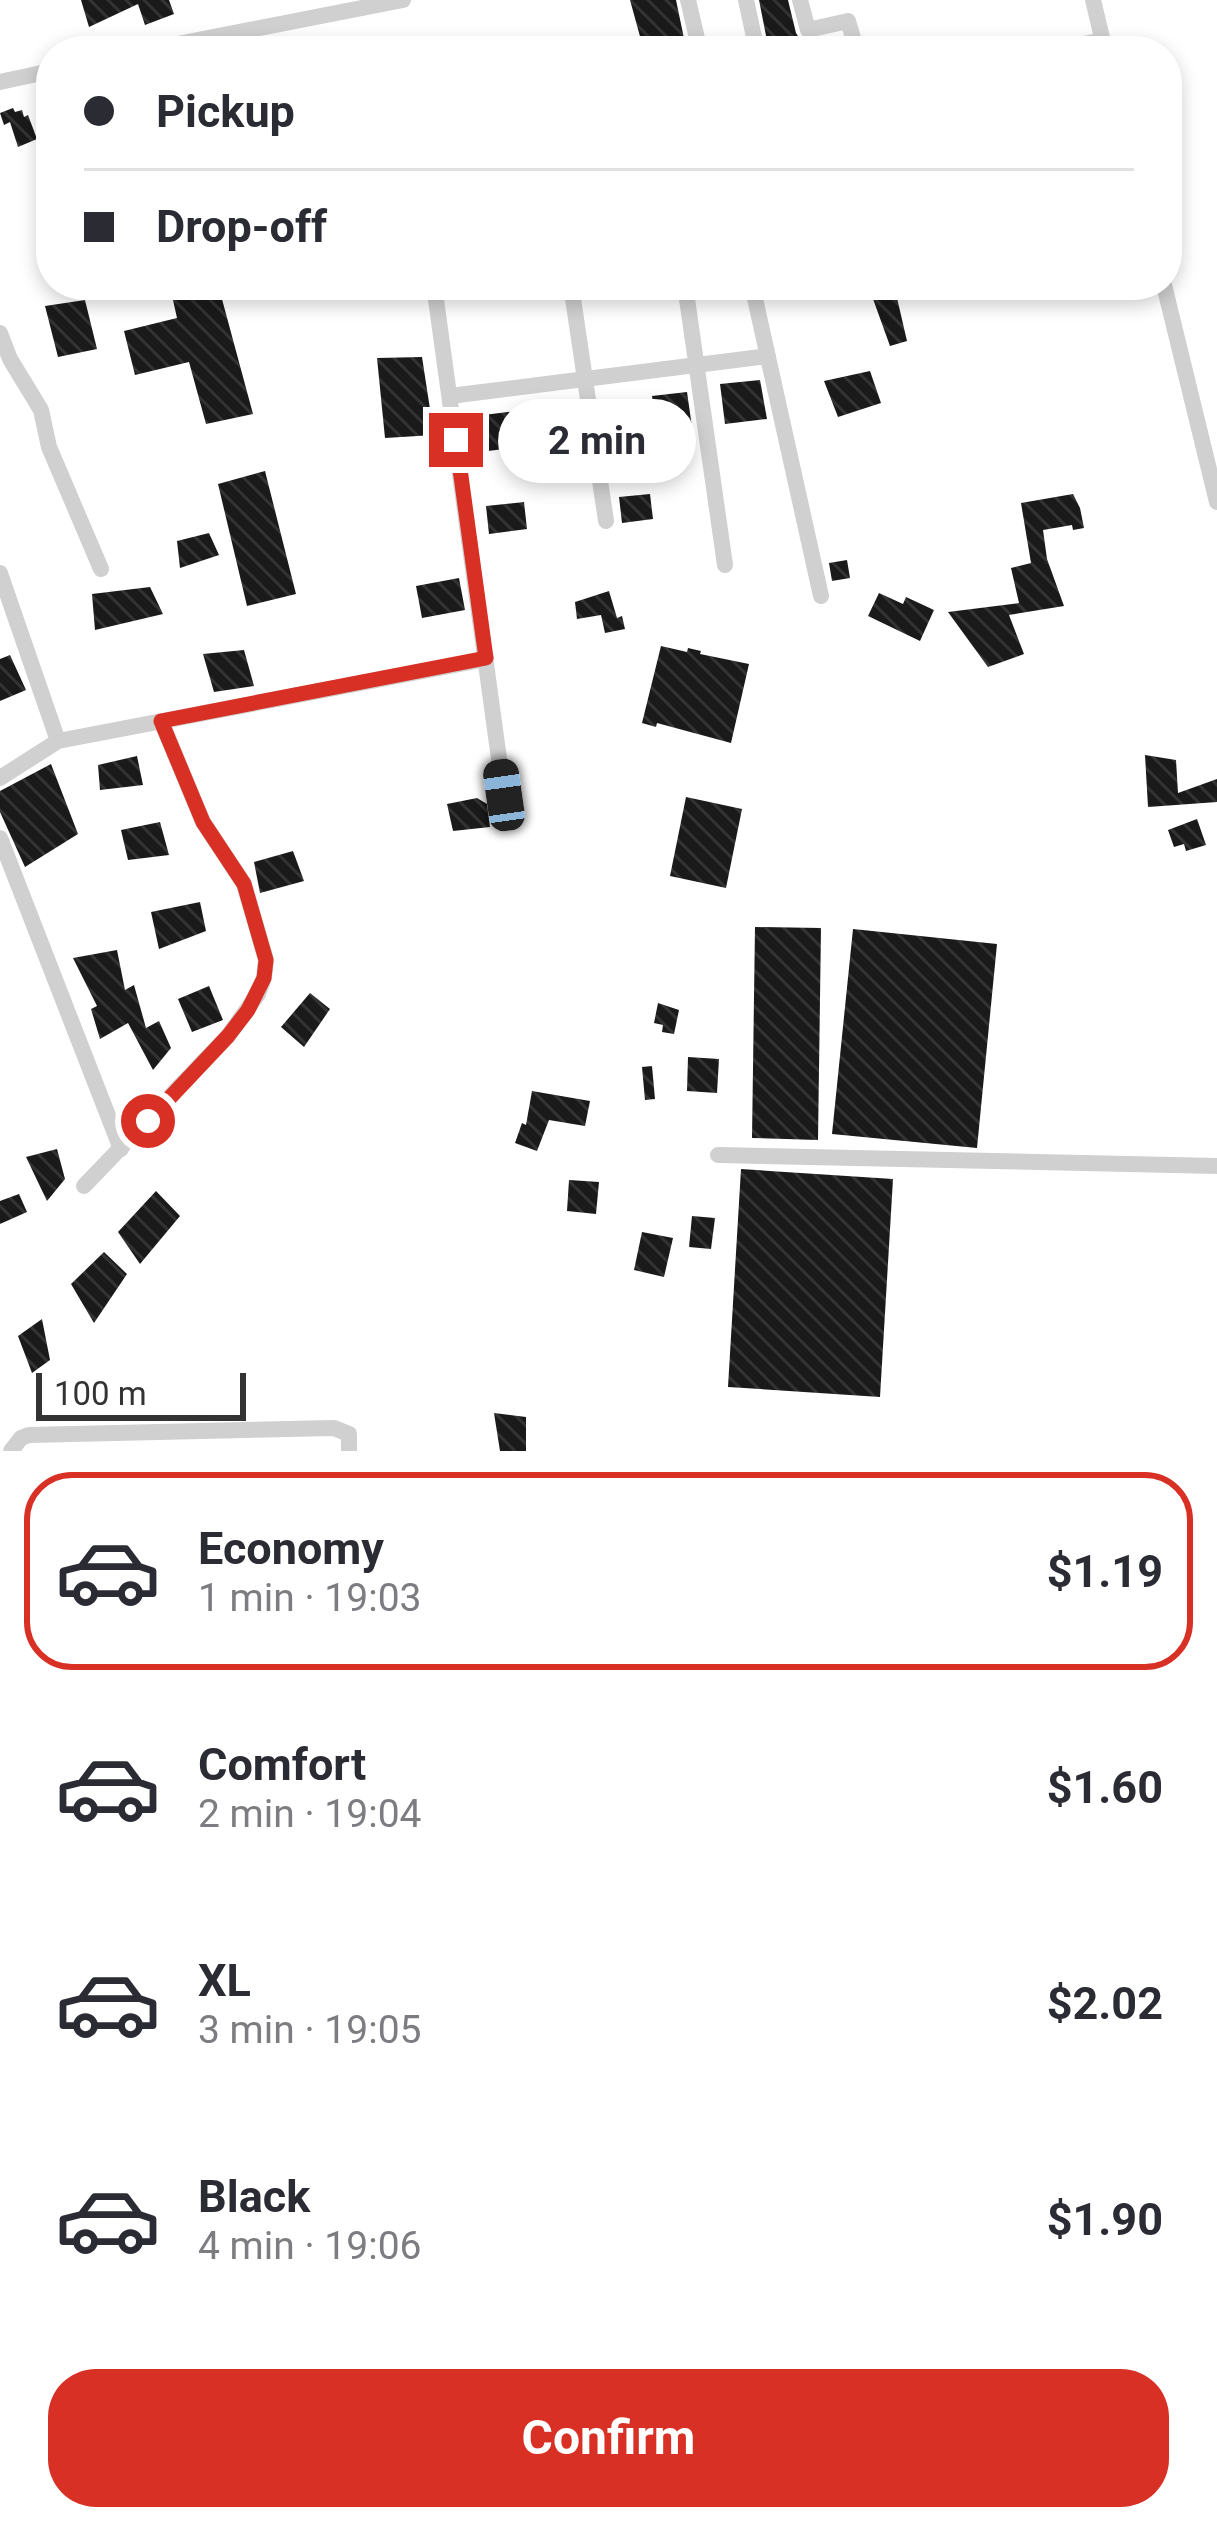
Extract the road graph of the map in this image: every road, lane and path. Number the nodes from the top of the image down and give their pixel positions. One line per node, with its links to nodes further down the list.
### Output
1 (403, 0): 6 (street)
2 (688, 0): 7 (street)
3 (746, 0): 8 (street)
4 (800, 0): 9 (street)
5 (1093, 0): 10 (street)
6 (219, 36)
7 (696, 36)
8 (754, 36)
9 (852, 36)
10 (1102, 36)
11 (36, 74): 12 (street)
12 (0, 82)
13 (436, 300): 22 (street)
14 (573, 300): 21 (street)
15 (688, 300): 20 (street)
16 (755, 300): 19 (street)
17 (1168, 300): 23 (street)
18 (0, 333): 26 (street)
19 (768, 356): 20 (street); 28 (street)
20 (698, 365): 21 (street); 25 (street)
21 (584, 380): 22 (street); 24 (street)
22 (450, 396): 29 (street)
23 (1217, 502)
24 (606, 521)
25 (725, 565)
26 (101, 569)
27 (0, 573): 31 (street)
28 (821, 596)
29 (486, 658): 30 (street); 33 (street)
30 (161, 721): 31 (street); 35 (street)
31 (58, 741): 32 (street)
32 (0, 778)
33 (504, 795)
34 (0, 838): 35 (street)
35 (122, 1149): 38 (street)
36 (718, 1155): 37 (street)
37 (1217, 1166)
38 (84, 1186)
39 (198, 1431): 40 (street); 41 (street); 42 (street)
40 (11, 1451)
41 (193, 1451)
42 (349, 1451)

